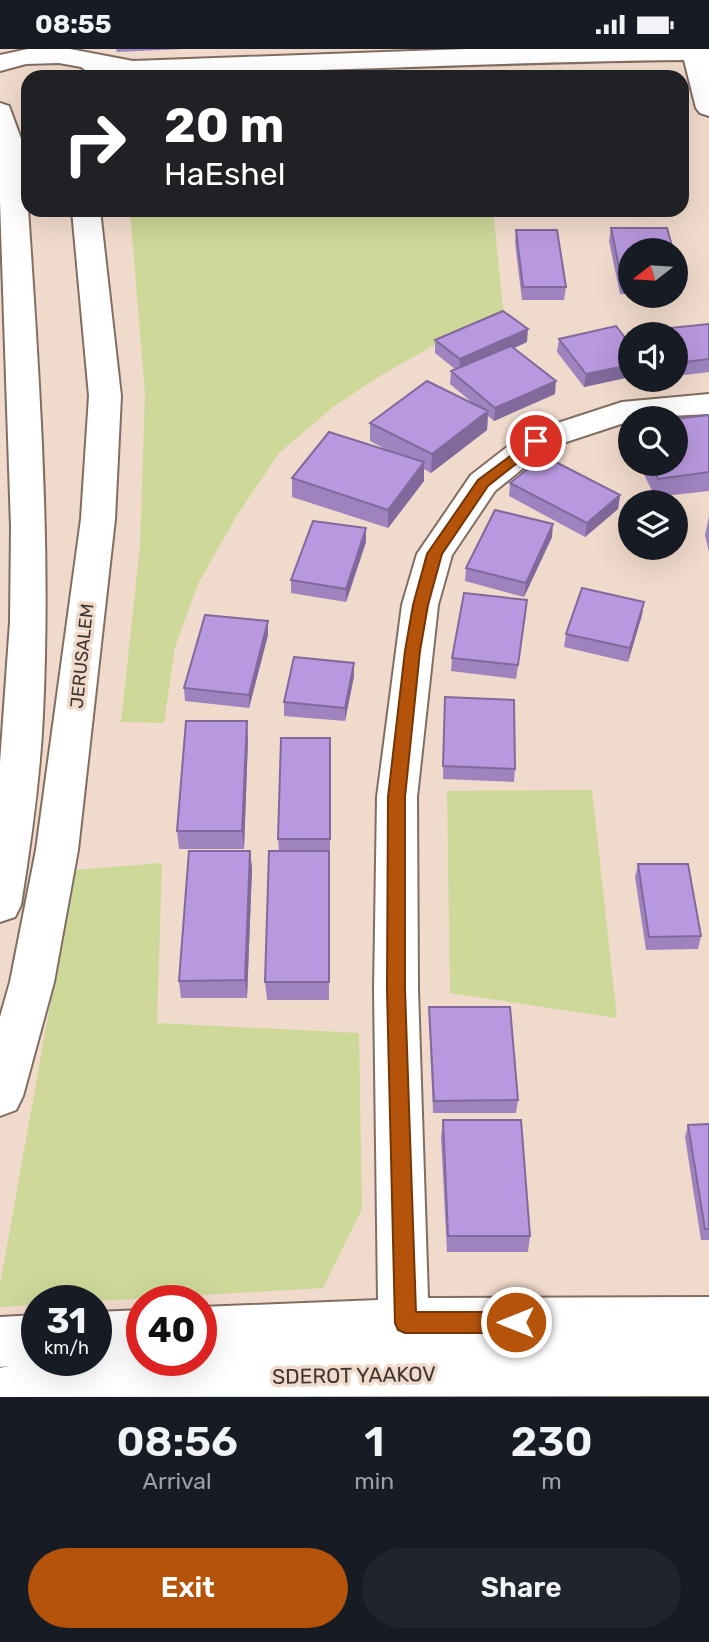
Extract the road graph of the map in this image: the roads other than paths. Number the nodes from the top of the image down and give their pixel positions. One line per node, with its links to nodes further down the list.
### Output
1 (699, 51): 2 (street); 7 (street)
2 (417, 54): 5 (street)
3 (3, 59): 4 (street)
4 (91, 61): 5 (street)
5 (240, 66): 6 (street)
6 (218, 70)
7 (709, 108)
8 (0, 109): 9 (street); 12 (street)
9 (21, 112)
10 (87, 217): 16 (street, JERUSALEM)
11 (709, 404): 18 (street)
12 (25, 443): 13 (street); 14 (street)
13 (0, 466)
14 (13, 513): 15 (street)
15 (0, 905)
16 (0, 1096)
17 (709, 1322): 18 (street)
18 (405, 1323): 19 (street); 27 (street)
19 (217, 1331)
20 (21, 1341): 21 (street)
21 (0, 1342)
22 (112, 1349): 23 (street, SDEROT YAAKOV)
23 (126, 1360)
24 (709, 1370): 27 (street, SDEROT YAAKOV)
25 (126, 1373): 28 (street, SDEROT YAAKOV)
26 (217, 1374): 27 (street, SDEROT YAAKOV)
27 (405, 1385)
28 (0, 1394)

